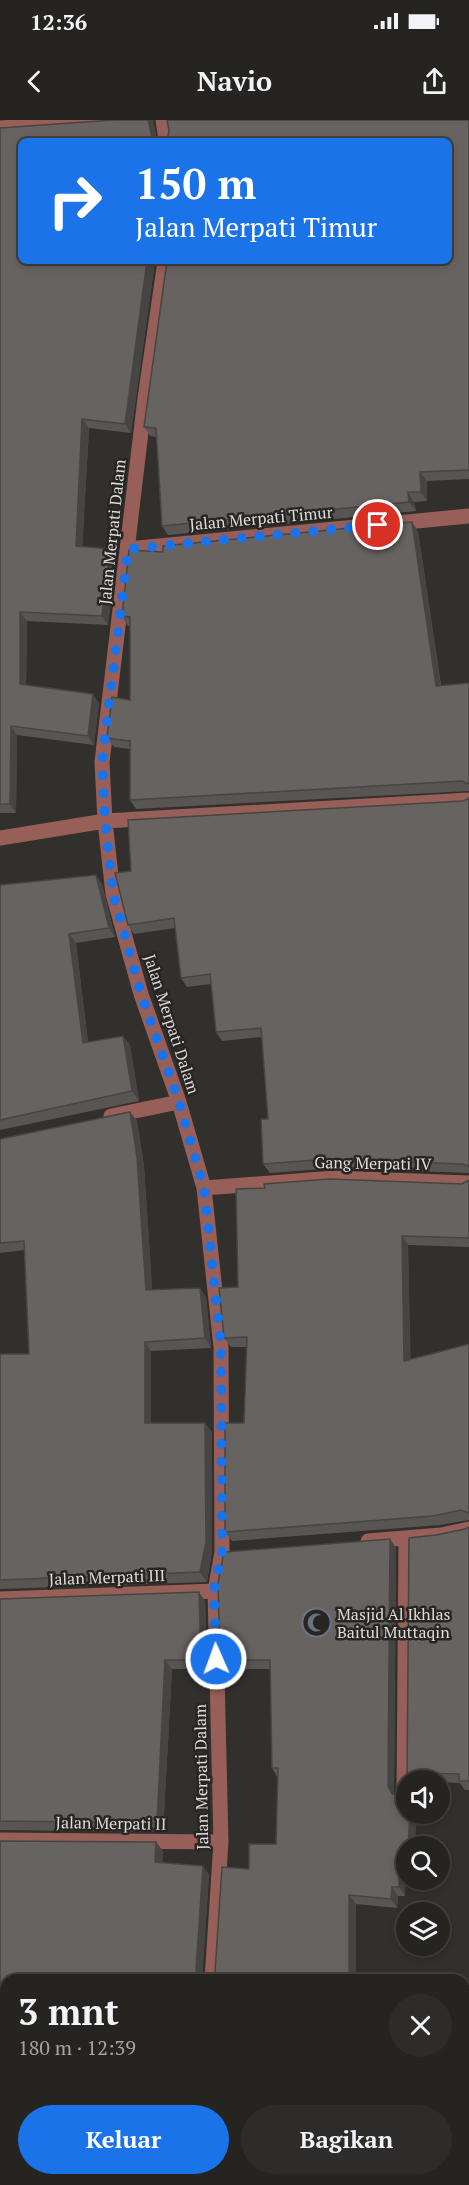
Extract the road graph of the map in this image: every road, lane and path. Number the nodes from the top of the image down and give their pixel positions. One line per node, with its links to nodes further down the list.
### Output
1 (118, 120): 3 (street)
2 (163, 120): 4 (street)
3 (0, 128)
4 (165, 138)
5 (165, 264): 7 (street, Jalan Merpati Dalam)
6 (469, 516): 7 (street, Jalan Merpati Timur)
7 (128, 549): 9 (street, Jalan Merpati Dalam)
8 (469, 800): 9 (street)
9 (105, 821): 10 (street); 11 (street, Jalan Merpati Dalam)
10 (0, 838)
11 (179, 1102): 12 (street); 14 (street, Jalan Merpati Dalam)
12 (101, 1118)
13 (469, 1183): 14 (street, Gang Merpati IV)
14 (204, 1188): 19 (street, Jalan Merpati Dalam)
15 (469, 1529): 16 (street)
16 (406, 1538): 17 (street); 22 (street)
17 (350, 1542)
18 (240, 1551): 19 (street)
19 (222, 1552): 20 (street, Jalan Merpati Dalam)
20 (214, 1590): 21 (street, Jalan Merpati III); 24 (street, Jalan Merpati Dalam)
21 (0, 1599)
22 (404, 1770)
23 (0, 1840): 24 (street, Jalan Merpati II)
24 (221, 1842): 25 (street, Jalan Merpati Dalam)
25 (212, 1974)

